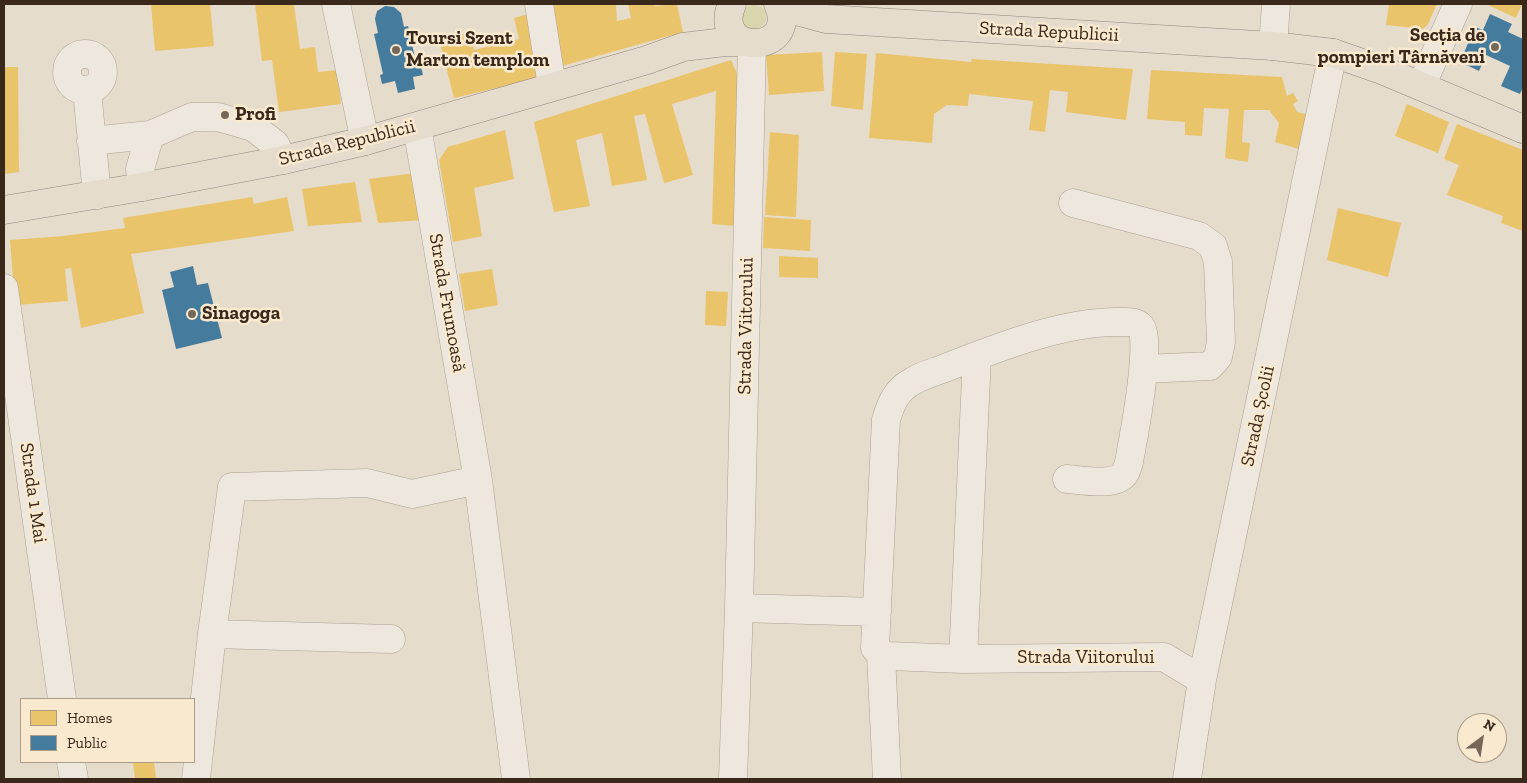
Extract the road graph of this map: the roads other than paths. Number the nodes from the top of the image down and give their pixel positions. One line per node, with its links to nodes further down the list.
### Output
1 (336, 4): 19 (street)
2 (539, 4): 12 (street)
3 (778, 4): 7 (main road, Strada Republicii); 8 (main road)
4 (1276, 4): 9 (street)
5 (1458, 4): 13 (street)
6 (730, 8): 8 (main road); 10 (main road, Strada Republicii)
7 (826, 19): 8 (main road, Strada Republicii); 9 (main road, Strada Republicii)
8 (757, 40): 10 (main road, Strada Republicii); 30 (street, Strada Viitorului)
9 (1273, 46): 11 (main road, Strada Republicii)
10 (683, 47): 12 (main road, Strada Republicii)
11 (1333, 53): 13 (main road, Strada Republicii); 36 (street, Strada Școlii)
12 (552, 86): 15 (main road, Strada Republicii)
13 (1421, 86): 16 (main road, Strada Republicii)
14 (87, 90): 18 (street)
15 (417, 127): 19 (main road, Strada Republicii); 29 (street, Strada Frumoasă)
16 (1523, 129)
17 (150, 135): 18 (street); 20 (street); 21 (street)
18 (91, 141): 22 (street)
19 (365, 141): 20 (main road, Strada Republicii)
20 (283, 160): 21 (main road, Strada Republicii)
21 (142, 187): 22 (main road, Strada Republicii)
22 (97, 195): 24 (main road, Strada Republicii)
23 (1073, 203): 27 (street)
24 (4, 210)
25 (4, 288): 37 (street, Strada 1 Mai)
26 (977, 356): 27 (street); 31 (street); 35 (street)
27 (1144, 369): 28 (street)
28 (1067, 479)
29 (478, 480): 32 (street); 41 (street, Strada Frumoasă)
30 (740, 608): 31 (street); 42 (street, Strada Viitorului)
31 (877, 612): 34 (street)
32 (212, 634): 33 (street); 40 (street)
33 (391, 639)
34 (881, 655): 35 (street, Strada Viitorului); 43 (street)
35 (962, 659): 36 (street, Strada Viitorului)
36 (1202, 680): 44 (street, Strada Școlii)
37 (62, 698)
38 (71, 763): 39 (street)
39 (74, 779)
40 (196, 779)
41 (516, 779)
42 (732, 779)
43 (887, 779)
44 (1187, 779)

